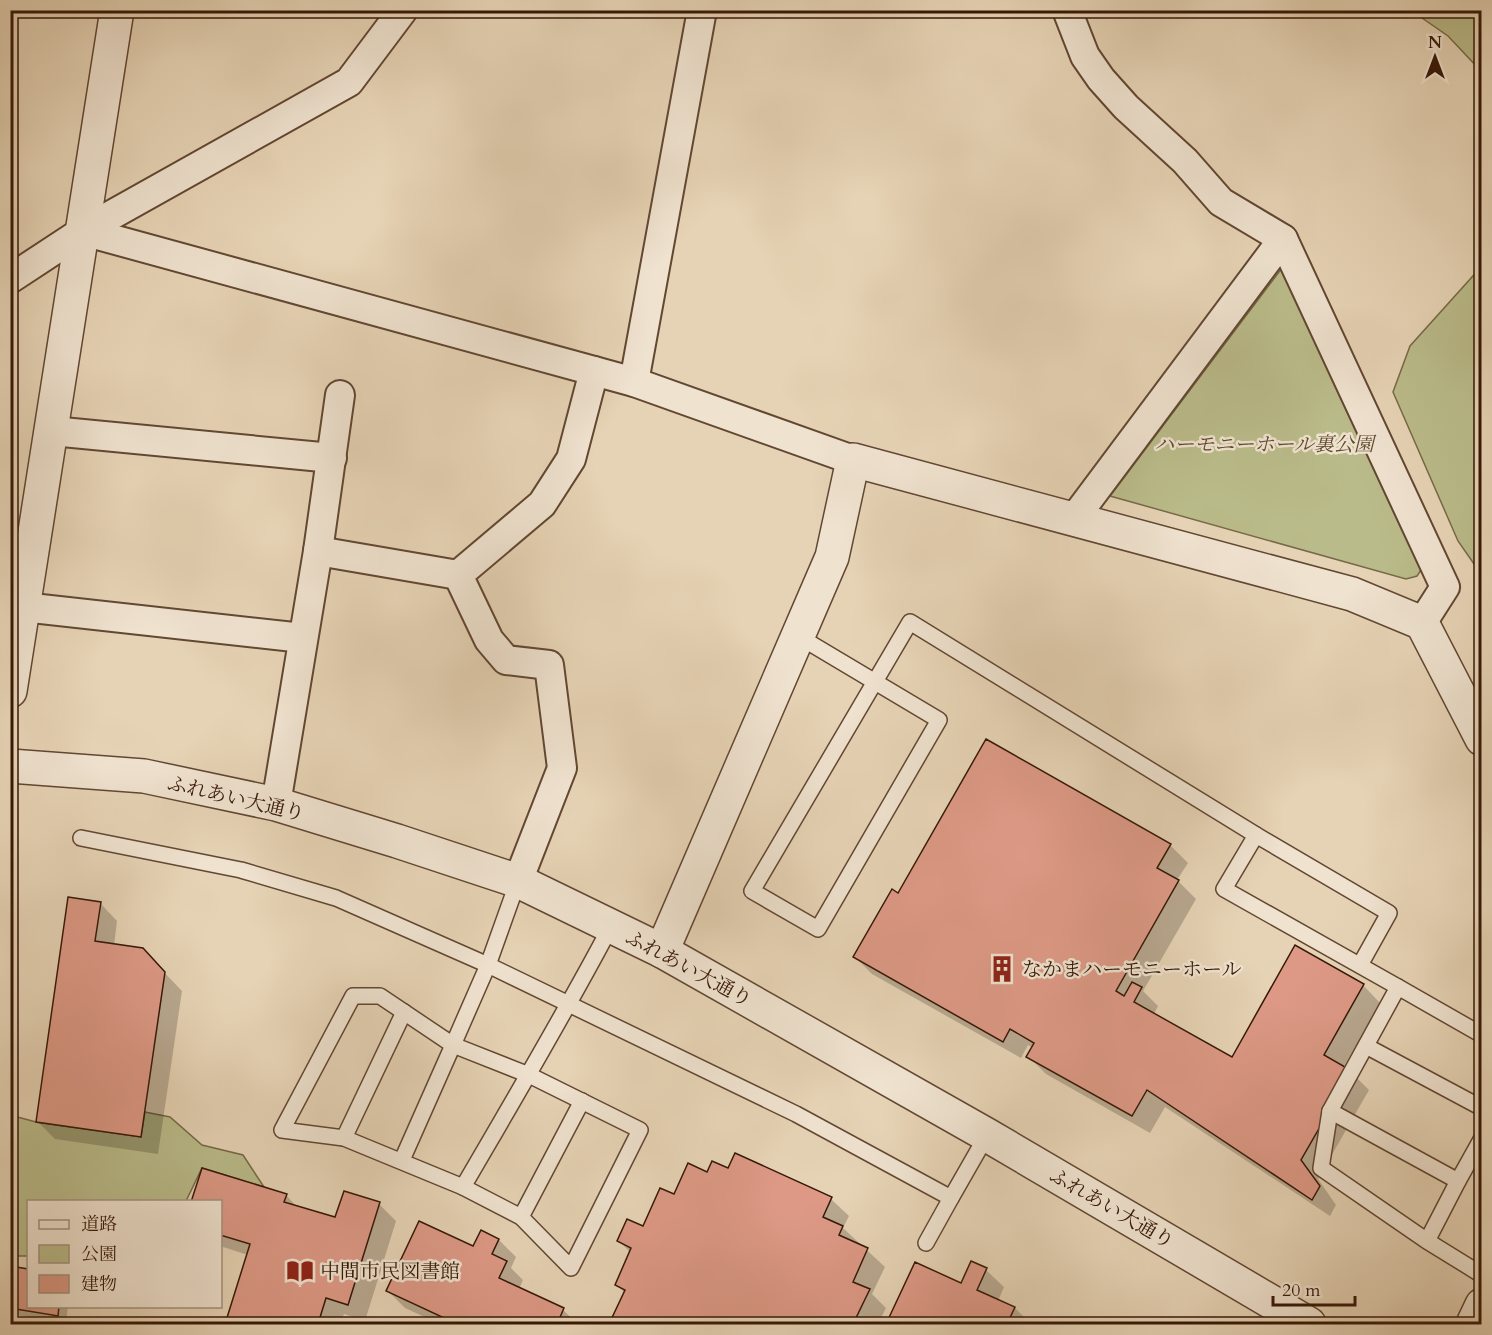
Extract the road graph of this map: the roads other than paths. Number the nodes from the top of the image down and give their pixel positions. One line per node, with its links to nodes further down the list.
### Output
1 (117, 10): 5 (street)
2 (403, 10): 5 (street)
3 (702, 10): 9 (street)
4 (1068, 10): 6 (street)
5 (83, 231): 7 (street); 8 (street); 11 (street)
6 (1283, 239): 14 (street); 18 (street)
7 (10, 279)
8 (594, 371): 9 (street); 16 (street)
9 (634, 382): 13 (street)
10 (339, 395): 12 (street)
11 (52, 431): 12 (street); 17 (street)
12 (332, 458): 15 (street)
13 (853, 460): 14 (street); 19 (street)
14 (1073, 520): 18 (street)
15 (318, 551): 16 (street); 20 (street)
16 (458, 575): 28 (street)
17 (23, 607): 20 (street); 22 (street)
18 (1422, 623): 23 (street)
19 (798, 636): 21 (lane); 30 (street)
20 (303, 638): 25 (street)
21 (874, 681): 21 (lane); 26 (lane)
22 (10, 691)
23 (1482, 739)
24 (10, 766): 25 (street, ふれあい大通り)
25 (276, 804): 28 (street, ふれあい大通り)
26 (1256, 835): 32 (lane); 32 (lane)
27 (81, 838): 31 (lane)
28 (518, 881): 29 (street, ふれあい大通り); 31 (lane)
29 (611, 926): 30 (street, ふれあい大通り); 34 (lane)
30 (662, 951): 43 (street, ふれあい大通り)
31 (488, 965): 34 (lane); 37 (lane)
32 (1360, 965): 33 (lane)
33 (1398, 987): 36 (lane); 38 (lane)
34 (570, 1004): 39 (lane); 49 (lane)
35 (404, 1012): 37 (lane); 44 (lane); 44 (lane)
36 (1482, 1035)
37 (453, 1045): 39 (lane); 46 (lane)
38 (1366, 1046): 41 (lane); 42 (lane)
39 (529, 1075): 40 (lane); 48 (lane)
40 (582, 1101): 50 (lane); 50 (lane)
41 (1482, 1108)
42 (1330, 1111): 47 (lane); 51 (lane)
43 (987, 1135): 49 (lane); 55 (street, ふれあい大通り)
44 (344, 1138): 46 (lane)
45 (1482, 1138): 47 (lane)
46 (402, 1160): 48 (lane)
47 (1458, 1181): 51 (lane)
48 (463, 1187): 50 (lane)
49 (951, 1198): 52 (lane)
50 (521, 1217)
51 (1427, 1241): 53 (lane)
52 (926, 1243)
53 (1482, 1275)
54 (1482, 1305): 56 (street)
55 (1309, 1324)
56 (1473, 1324)

